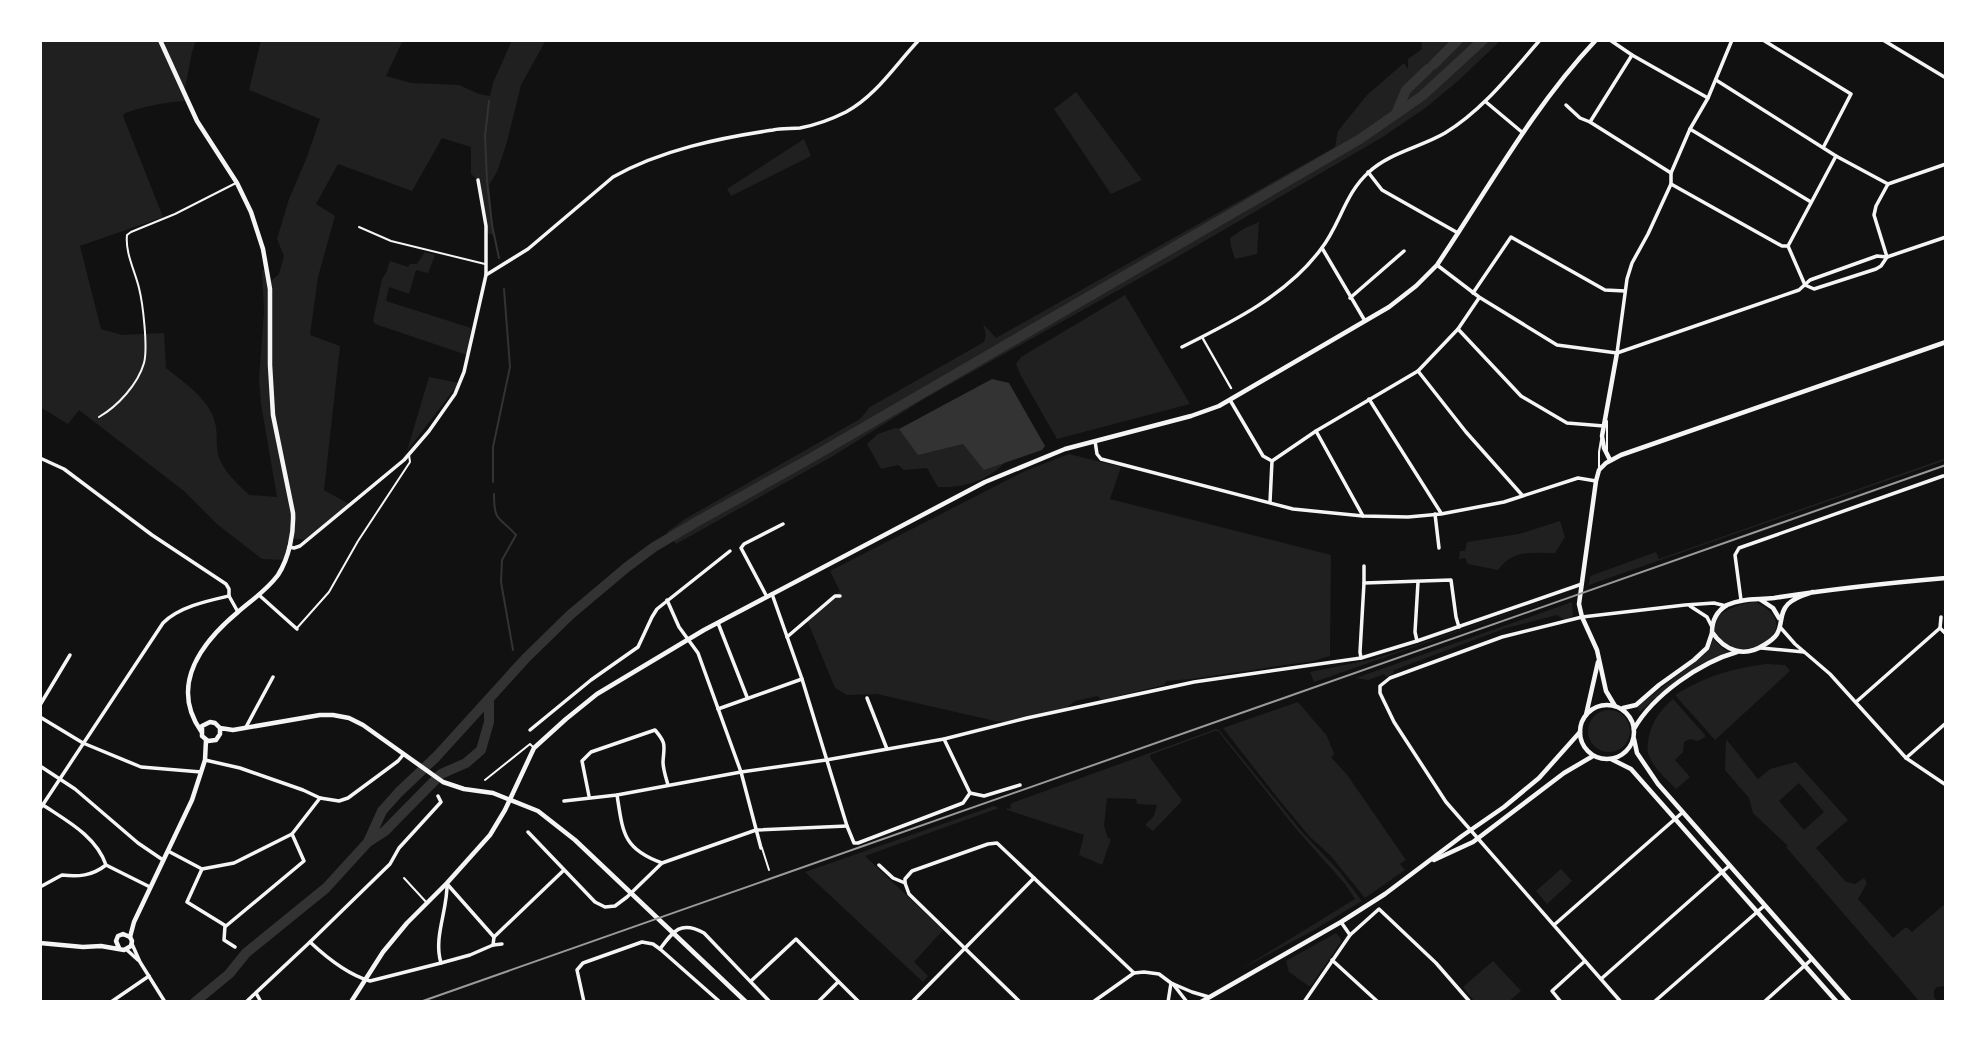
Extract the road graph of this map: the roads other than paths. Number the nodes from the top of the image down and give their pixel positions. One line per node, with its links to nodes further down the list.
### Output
1 (160, 40): 24 (main road)
2 (919, 40): 37 (street)
3 (1540, 40): 13 (street)
4 (1595, 40): 17 (main road)
5 (1610, 40): 9 (street)
6 (1732, 40): 11 (street)
7 (1763, 40): 18 (street)
8 (1883, 40): 10 (street)
9 (1632, 55): 12 (street); 15 (street)
10 (1946, 78)
11 (1716, 80): 12 (street); 18 (street)
12 (1707, 98): 16 (street)
13 (1486, 102): 17 (street); 21 (street)
14 (1566, 105): 15 (street)
15 (1590, 122): 22 (street)
16 (1690, 130): 22 (street); 27 (street)
17 (1523, 133): 29 (main road)
18 (1824, 146): 19 (street)
19 (1836, 156): 26 (street); 27 (street)
20 (1946, 164): 26 (street)
21 (1368, 172): 29 (street); 32 (street)
22 (1671, 173): 25 (street)
23 (478, 180): 35 (street)
24 (237, 183): 54 (lane); 72 (main road)
25 (1671, 184): 31 (street); 39 (street)
26 (1888, 184): 34 (street)
27 (1812, 202): 31 (street)
28 (359, 227): 35 (lane)
29 (1458, 233): 36 (main road)
30 (1946, 237): 34 (street)
31 (1788, 246): 38 (street)
32 (1322, 248): 42 (street); 45 (street)
33 (1404, 251): 42 (street)
34 (1886, 257): 38 (street); 38 (street)
35 (485, 264): 37 (street)
36 (1437, 265): 40 (street); 43 (main road)
37 (487, 273): 59 (street)
38 (1805, 285): 48 (street)
39 (1625, 291): 40 (street); 48 (street)
40 (1473, 293): 41 (street)
41 (1479, 297): 44 (street); 48 (street)
42 (1350, 298): 43 (street)
43 (1365, 321): 52 (main road)
44 (1458, 329): 49 (street); 55 (street)
45 (1202, 337): 47 (street); 50 (street)
46 (1946, 342): 60 (main road)
47 (1182, 347)
48 (1617, 353): 53 (main road)
49 (1418, 371): 51 (street); 66 (street)
50 (1231, 388)
51 (1369, 399): 56 (street); 69 (street)
52 (1230, 400): 58 (main road); 62 (street)
53 (1606, 413): 55 (main road); 60 (lane)
54 (99, 416)
55 (1604, 426): 57 (main road)
56 (1317, 430): 62 (street); 70 (street)
57 (1602, 436): 60 (main road); 63 (lane)
58 (1095, 441): 67 (street); 83 (main road)
59 (409, 454): 72 (street); 98 (lane)
60 (1608, 457): 63 (main road)
61 (40, 458): 82 (street)
62 (1272, 461): 67 (street)
63 (1599, 470): 65 (main road)
64 (1946, 476): 86 (street)
65 (1596, 481): 66 (street); 79 (main road)
66 (1523, 496): 69 (street)
67 (1270, 502): 70 (street)
68 (1435, 514): 69 (street); 70 (street); 73 (street)
69 (1441, 514)
70 (1363, 516)
71 (783, 524): 83 (street)
72 (289, 547): 81 (main road)
73 (1439, 548)
74 (730, 551): 85 (street)
75 (1364, 566): 78 (street)
76 (1946, 578): 80 (main road)
77 (1418, 582): 78 (street); 96 (street); 103 (street)
78 (1364, 583): 108 (street)
79 (1582, 584): 91 (main road); 96 (street)
80 (1813, 592): 87 (main road); 93 (main road)
81 (258, 595): 90 (main road); 98 (street)
82 (229, 596): 90 (street); 136 (street)
83 (769, 596): 94 (main road); 101 (street)
84 (840, 596): 101 (street)
85 (667, 600): 102 (street); 128 (street)
86 (1741, 600): 87 (main road); 89 (main road)
87 (1760, 600): 93 (main road)
88 (1685, 605): 89 (street); 91 (street); 99 (street)
89 (1726, 606): 99 (main road)
90 (238, 612): 119 (main road)
91 (1582, 617): 109 (main road); 165 (street)
92 (1941, 617): 97 (street)
93 (1780, 619): 95 (main road)
94 (718, 623): 102 (main road); 112 (street)
95 (1780, 626): 104 (main road); 106 (street)
96 (1459, 627): 103 (street)
97 (1940, 628): 100 (street); 114 (street)
98 (297, 629)
99 (1712, 630): 105 (main road); 117 (main road)
100 (1946, 635)
101 (787, 637): 111 (street)
102 (687, 639): 118 (street); 137 (main road)
103 (1417, 641): 108 (street)
104 (1760, 648): 105 (main road); 106 (street)
105 (1738, 652): 126 (main road)
106 (1806, 652): 114 (street)
107 (70, 655): 115 (street)
108 (1362, 658): 133 (street)
109 (1598, 660): 116 (main road); 120 (main road)
110 (273, 677): 125 (street)
111 (802, 678): 112 (street); 144 (street)
112 (747, 697): 118 (street)
113 (867, 698): 138 (street)
114 (1856, 702): 142 (street)
115 (40, 705)
116 (1615, 706): 117 (main road); 120 (main road)
117 (1622, 708): 126 (main road)
118 (718, 709): 147 (street)
119 (192, 716): 122 (main road); 129 (main road)
120 (1586, 716): 130 (main road)
121 (40, 717): 136 (street)
122 (206, 723): 124 (main road); 129 (main road)
123 (1946, 723): 142 (street)
124 (220, 727): 127 (main road); 131 (main road)
125 (246, 728): 127 (main road); 139 (main road)
126 (1634, 729): 132 (main road)
127 (233, 730): 131 (main road)
128 (530, 730)
129 (201, 731): 134 (main road)
130 (1580, 732): 141 (main road); 165 (main road)
131 (220, 734): 135 (main road)
132 (1634, 738): 143 (main road); 161 (main road)
133 (944, 739): 138 (street); 153 (street)
134 (206, 740): 135 (main road); 140 (main road)
135 (214, 741): 140 (main road)
136 (83, 743): 146 (street); 148 (street)
137 (534, 748): 149 (lane); 158 (main road)
138 (887, 749): 144 (street)
139 (403, 755): 157 (street); 158 (main road)
140 (206, 756): 146 (main road); 157 (street)
141 (1593, 756): 143 (main road); 168 (main road)
142 (1906, 758): 152 (street)
143 (1611, 759): 162 (main road)
144 (827, 760): 147 (street); 163 (street)
145 (40, 766): 148 (street)
146 (201, 772): 170 (main road)
147 (741, 772): 150 (street); 164 (street)
148 (60, 778): 160 (street); 171 (street)
149 (485, 780)
150 (668, 785): 154 (street); 156 (street)
151 (1020, 785): 153 (street)
152 (1946, 785)
153 (970, 793): 163 (street)
154 (617, 794): 156 (street); 172 (street)
155 (438, 796): 199 (street)
156 (590, 797): 159 (street)
157 (320, 798): 167 (street)
158 (510, 799): 183 (main road); 234 (main road)
159 (564, 801)
160 (42, 807): 174 (street)
161 (1683, 812): 162 (street); 176 (main road)
162 (1675, 819): 180 (main road); 192 (street)
163 (847, 826): 164 (street)
164 (756, 830): 169 (street); 172 (street)
165 (1470, 830): 168 (street); 173 (main road)
166 (528, 832): 178 (street)
167 (292, 834): 177 (street); 193 (street)
168 (1478, 839): 173 (main road); 192 (street)
169 (761, 848): 179 (lane)
170 (168, 851): 171 (main road); 177 (street)
171 (163, 860): 186 (main road)
172 (662, 863): 178 (street)
173 (1426, 864): 191 (main road)
174 (106, 865): 185 (street); 186 (street)
175 (879, 865): 184 (street)
176 (1729, 866): 180 (street); 188 (main road)
177 (202, 869): 193 (street)
178 (564, 870): 197 (street)
179 (769, 870)
180 (1722, 872): 189 (main road); 218 (street)
181 (404, 878): 187 (lane)
182 (1034, 878): 184 (street); 207 (street); 216 (street)
183 (447, 883): 187 (main road); 197 (street); 214 (street)
184 (905, 883): 207 (street)
185 (40, 887)
186 (150, 887): 190 (main road)
187 (427, 903): 219 (main road)
188 (1764, 906): 189 (street); 210 (main road)
189 (1758, 911): 215 (main road); 248 (street)
190 (134, 922): 194 (main road); 196 (main road)
191 (1341, 922): 195 (street); 224 (main road)
192 (1554, 925): 213 (street)
193 (225, 926): 205 (street)
194 (123, 934): 196 (main road); 198 (main road)
195 (1350, 935): 211 (street); 246 (street)
196 (130, 937): 201 (main road)
197 (494, 937): 203 (street)
198 (117, 938): 204 (main road); 206 (main road)
199 (310, 942): 219 (street); 223 (street)
200 (40, 943): 204 (main road)
201 (132, 944): 209 (main road); 212 (street)
202 (502, 944): 203 (street)
203 (493, 945): 214 (street)
204 (101, 946): 206 (main road)
205 (235, 947)
206 (119, 948): 209 (main road)
207 (965, 948): 238 (street); 239 (street)
208 (660, 949): 220 (street); 232 (street); 233 (street)
209 (127, 950): 212 (street)
210 (1812, 959): 215 (street); 226 (main road)
211 (1332, 960): 244 (street); 245 (street)
212 (140, 961): 217 (street)
213 (1585, 961): 218 (street); 247 (street)
214 (441, 963): 219 (street)
215 (1805, 965): 249 (street); 250 (main road)
216 (1134, 973): 222 (street); 240 (street)
217 (149, 976): 227 (street); 228 (street)
218 (1601, 979): 225 (street)
219 (365, 980): 231 (main road)
220 (751, 981): 221 (street); 235 (street)
221 (838, 982): 236 (street); 237 (street)
222 (1171, 983): 224 (street); 241 (street); 242 (street)
223 (256, 993): 229 (street); 230 (street)
224 (1210, 997): 243 (main road)
225 (1617, 1000)
226 (1846, 1001)
227 (111, 1002)
228 (165, 1002)
229 (246, 1002)
230 (261, 1002)
231 (351, 1002)
232 (584, 1002)
233 (720, 1002)
234 (746, 1002)
235 (770, 1002)
236 (818, 1002)
237 (859, 1002)
238 (912, 1002)
239 (1020, 1002)
240 (1093, 1002)
241 (1168, 1002)
242 (1187, 1002)
243 (1201, 1002)
244 (1304, 1002)
245 (1378, 1002)
246 (1470, 1002)
247 (1561, 1002)
248 (1654, 1002)
249 (1764, 1002)
250 (1837, 1002)

